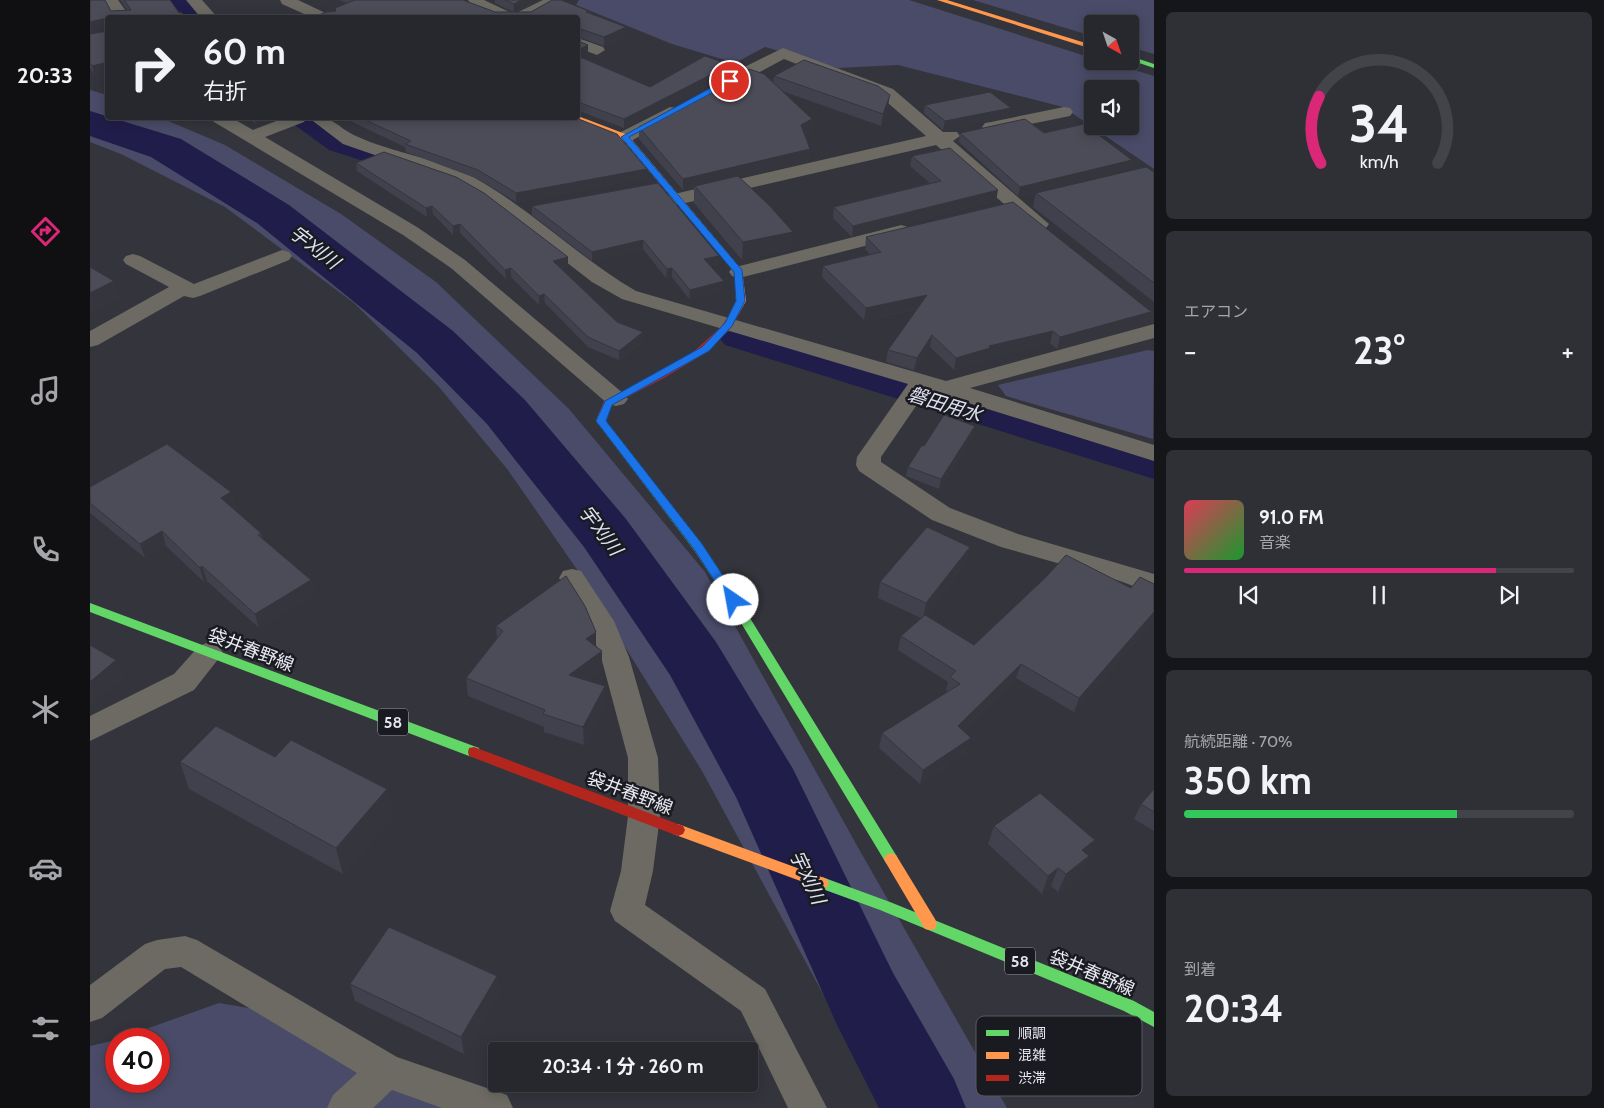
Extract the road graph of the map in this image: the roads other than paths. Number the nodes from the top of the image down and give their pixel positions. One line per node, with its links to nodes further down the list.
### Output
1 (111, 0): 7 (street)
2 (194, 0): 8 (street)
3 (290, 0): 9 (street)
4 (476, 0): 10 (street)
5 (555, 0): 11 (street)
6 (940, 0): 13 (street)
7 (121, 15)
8 (207, 15)
9 (321, 15)
10 (504, 15)
11 (524, 15)
12 (580, 44): 14 (street)
13 (1084, 45)
14 (597, 50)
15 (1139, 61): 16 (street)
16 (1154, 66)
17 (704, 95): 26 (street)
18 (686, 104): 25 (street)
19 (1064, 112): 26 (street)
20 (580, 119): 25 (street)
21 (224, 120): 24 (street)
22 (293, 120): 24 (street)
23 (321, 120): 33 (street)
24 (252, 136): 45 (street)
25 (624, 137): 27 (street)
26 (939, 138): 30 (street); 32 (street)
27 (663, 182): 28 (street); 30 (street)
28 (644, 186)
29 (1040, 197): 32 (street)
30 (677, 199): 38 (street)
31 (541, 206): 33 (street)
32 (1003, 206): 35 (street)
33 (512, 211): 40 (street)
34 (918, 227): 38 (street)
35 (1050, 233)
36 (282, 256): 39 (street)
37 (133, 260): 39 (street)
38 (739, 272): 40 (street)
39 (185, 287): 42 (street)
40 (729, 324): 44 (street); 45 (street)
41 (1154, 331): 43 (street)
42 (90, 340)
43 (946, 388): 44 (street); 46 (street)
44 (916, 390): 48 (street)
45 (616, 399): 53 (street)
46 (1154, 453)
47 (572, 578): 52 (street)
48 (1154, 584)
49 (90, 607): 50 (street, 袋井春野線 / 58)
50 (209, 653): 51 (street); 52 (street, 袋井春野線 / 58)
51 (90, 730)
52 (644, 816): 53 (street, 袋井春野線 / 58); 59 (street)
53 (930, 924): 55 (street, 袋井春野線 / 58)
54 (90, 1006): 56 (street)
55 (1154, 1020)
56 (387, 1070): 57 (street); 58 (street)
57 (346, 1108)
58 (494, 1108)
59 (808, 1108)

